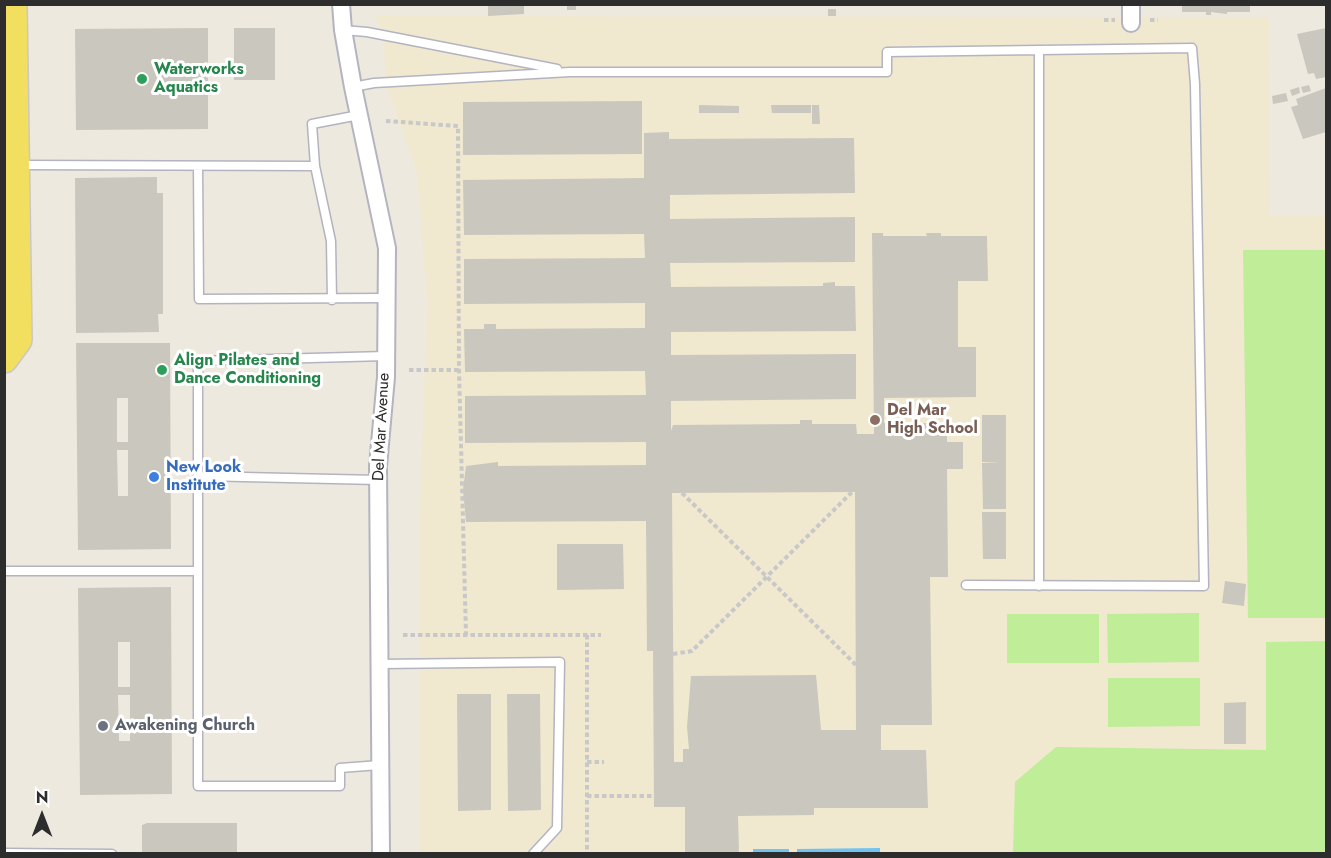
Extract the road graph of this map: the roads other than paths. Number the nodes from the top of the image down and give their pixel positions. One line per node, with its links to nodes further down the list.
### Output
1 (13, 4): 10 (main road)
2 (341, 4): 5 (street, Del Mar Avenue)
3 (1131, 4): 4 (street)
4 (1131, 23)
5 (343, 30): 7 (lane); 8 (street, Del Mar Avenue)
6 (1039, 52): 7 (lane); 23 (lane); 23 (lane)
7 (570, 72): 8 (lane)
8 (353, 87): 9 (street, Del Mar Avenue)
9 (359, 115): 12 (lane); 14 (street, Del Mar Avenue)
10 (16, 165): 11 (lane); 13 (main road)
11 (198, 166): 12 (lane); 15 (lane)
12 (315, 166): 15 (lane)
13 (11, 219): 17 (main road)
14 (387, 298): 15 (lane); 16 (street, Del Mar Avenue)
15 (332, 300)
16 (386, 356): 18 (lane); 19 (street, Del Mar Avenue)
17 (4, 359)
18 (199, 476): 19 (lane); 21 (lane)
19 (378, 480): 24 (street, Del Mar Avenue)
20 (4, 571): 21 (lane)
21 (198, 571): 25 (lane)
22 (966, 585): 23 (lane)
23 (1039, 586)
24 (380, 664): 25 (street, Del Mar Avenue); 29 (lane)
25 (380, 765): 28 (street, Del Mar Avenue)
26 (4, 853): 27 (lane)
27 (112, 854)
28 (381, 854)
29 (533, 854)

